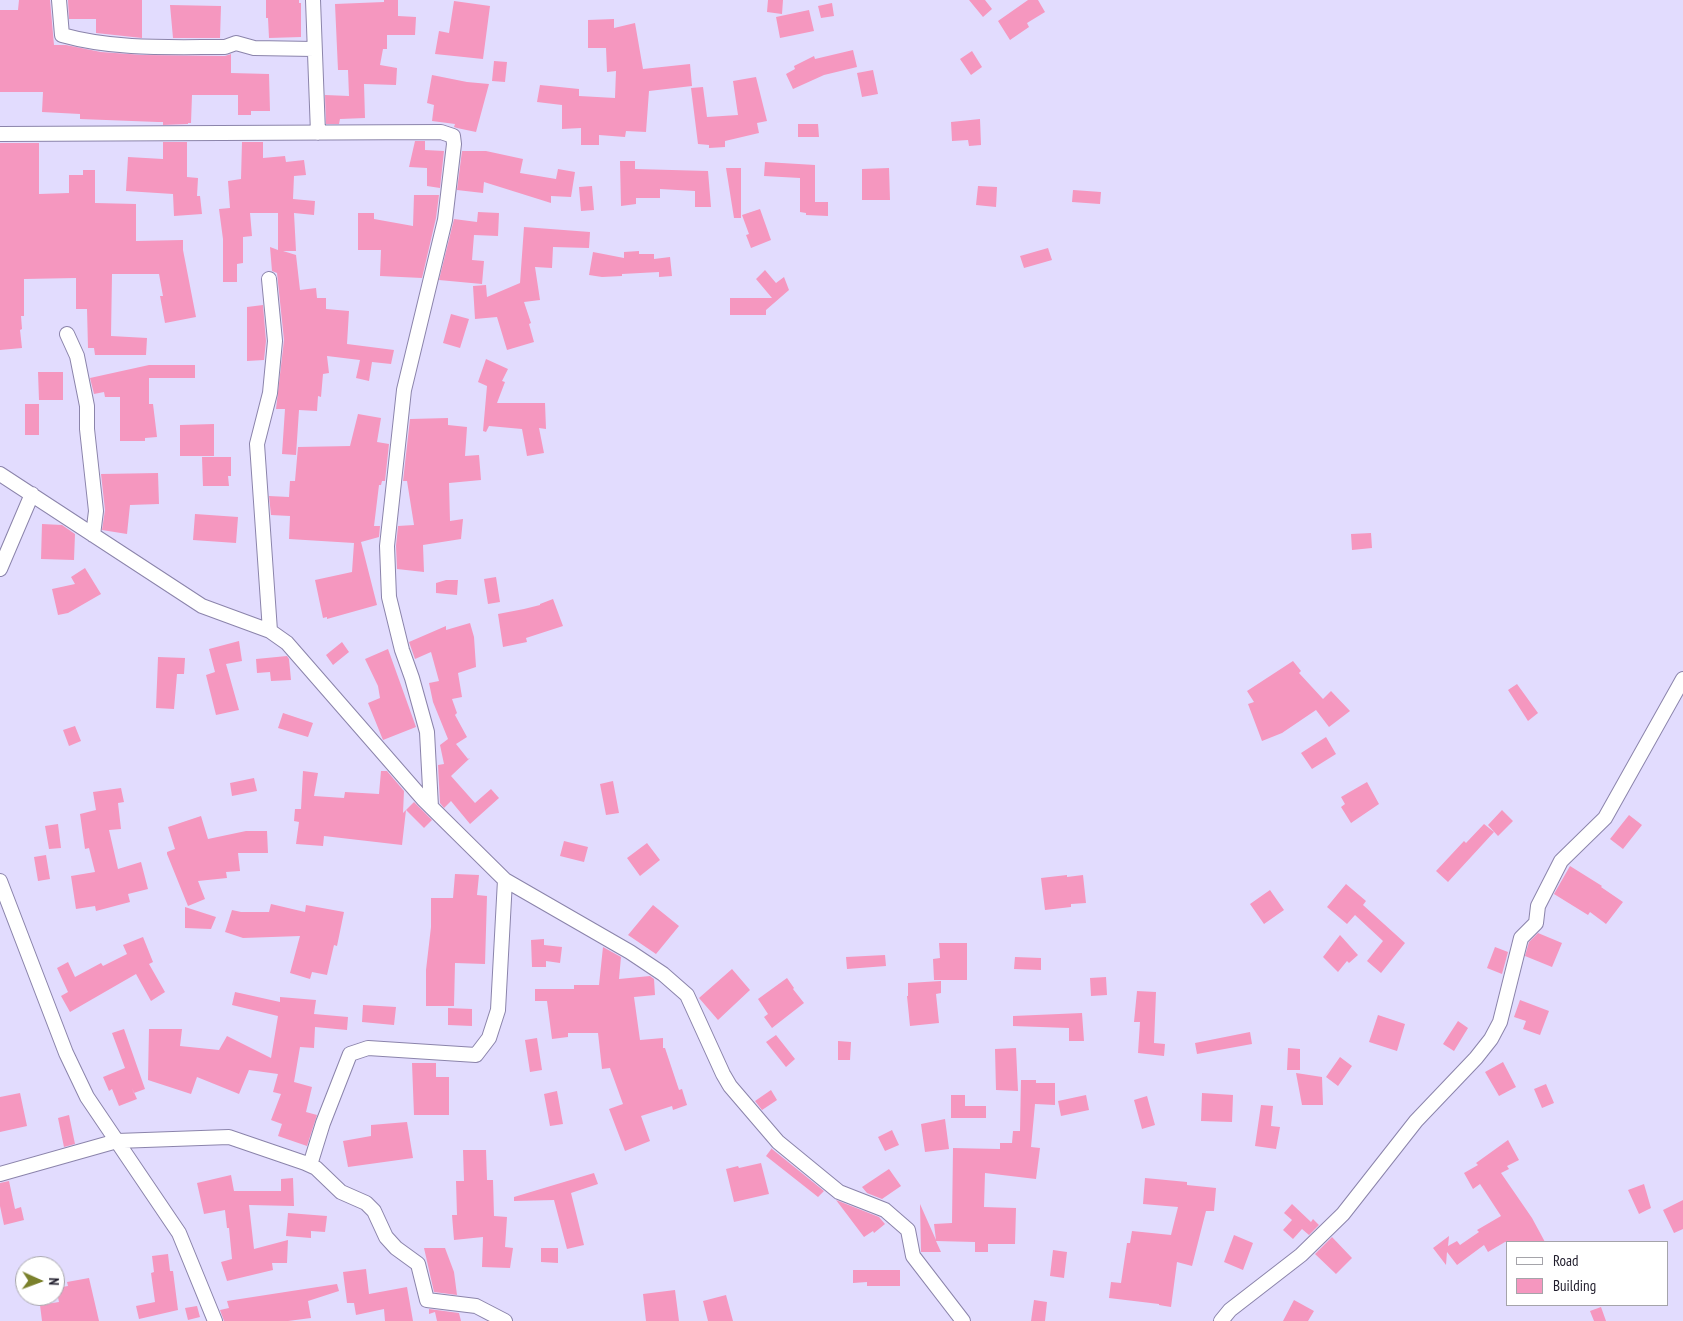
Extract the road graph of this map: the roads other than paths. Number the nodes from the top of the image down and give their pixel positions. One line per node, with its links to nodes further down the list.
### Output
1 (59, 0): 3 (street)
2 (313, 0): 3 (street)
3 (314, 49): 4 (street)
4 (318, 133): 5 (street); 14 (street)
5 (0, 134)
6 (269, 279): 12 (street)
7 (66, 334): 10 (street)
8 (0, 474): 9 (street)
9 (32, 494): 10 (street); 11 (street)
10 (93, 535): 12 (street)
11 (0, 569)
12 (270, 631): 14 (street)
13 (1683, 678): 23 (street)
14 (431, 807): 15 (street)
15 (504, 880): 18 (street); 22 (street)
16 (0, 881): 17 (street)
17 (117, 1141): 18 (street); 19 (street); 20 (street)
18 (310, 1165): 21 (street)
19 (0, 1174)
20 (215, 1321)
21 (504, 1321)
22 (962, 1321)
23 (1221, 1321)

